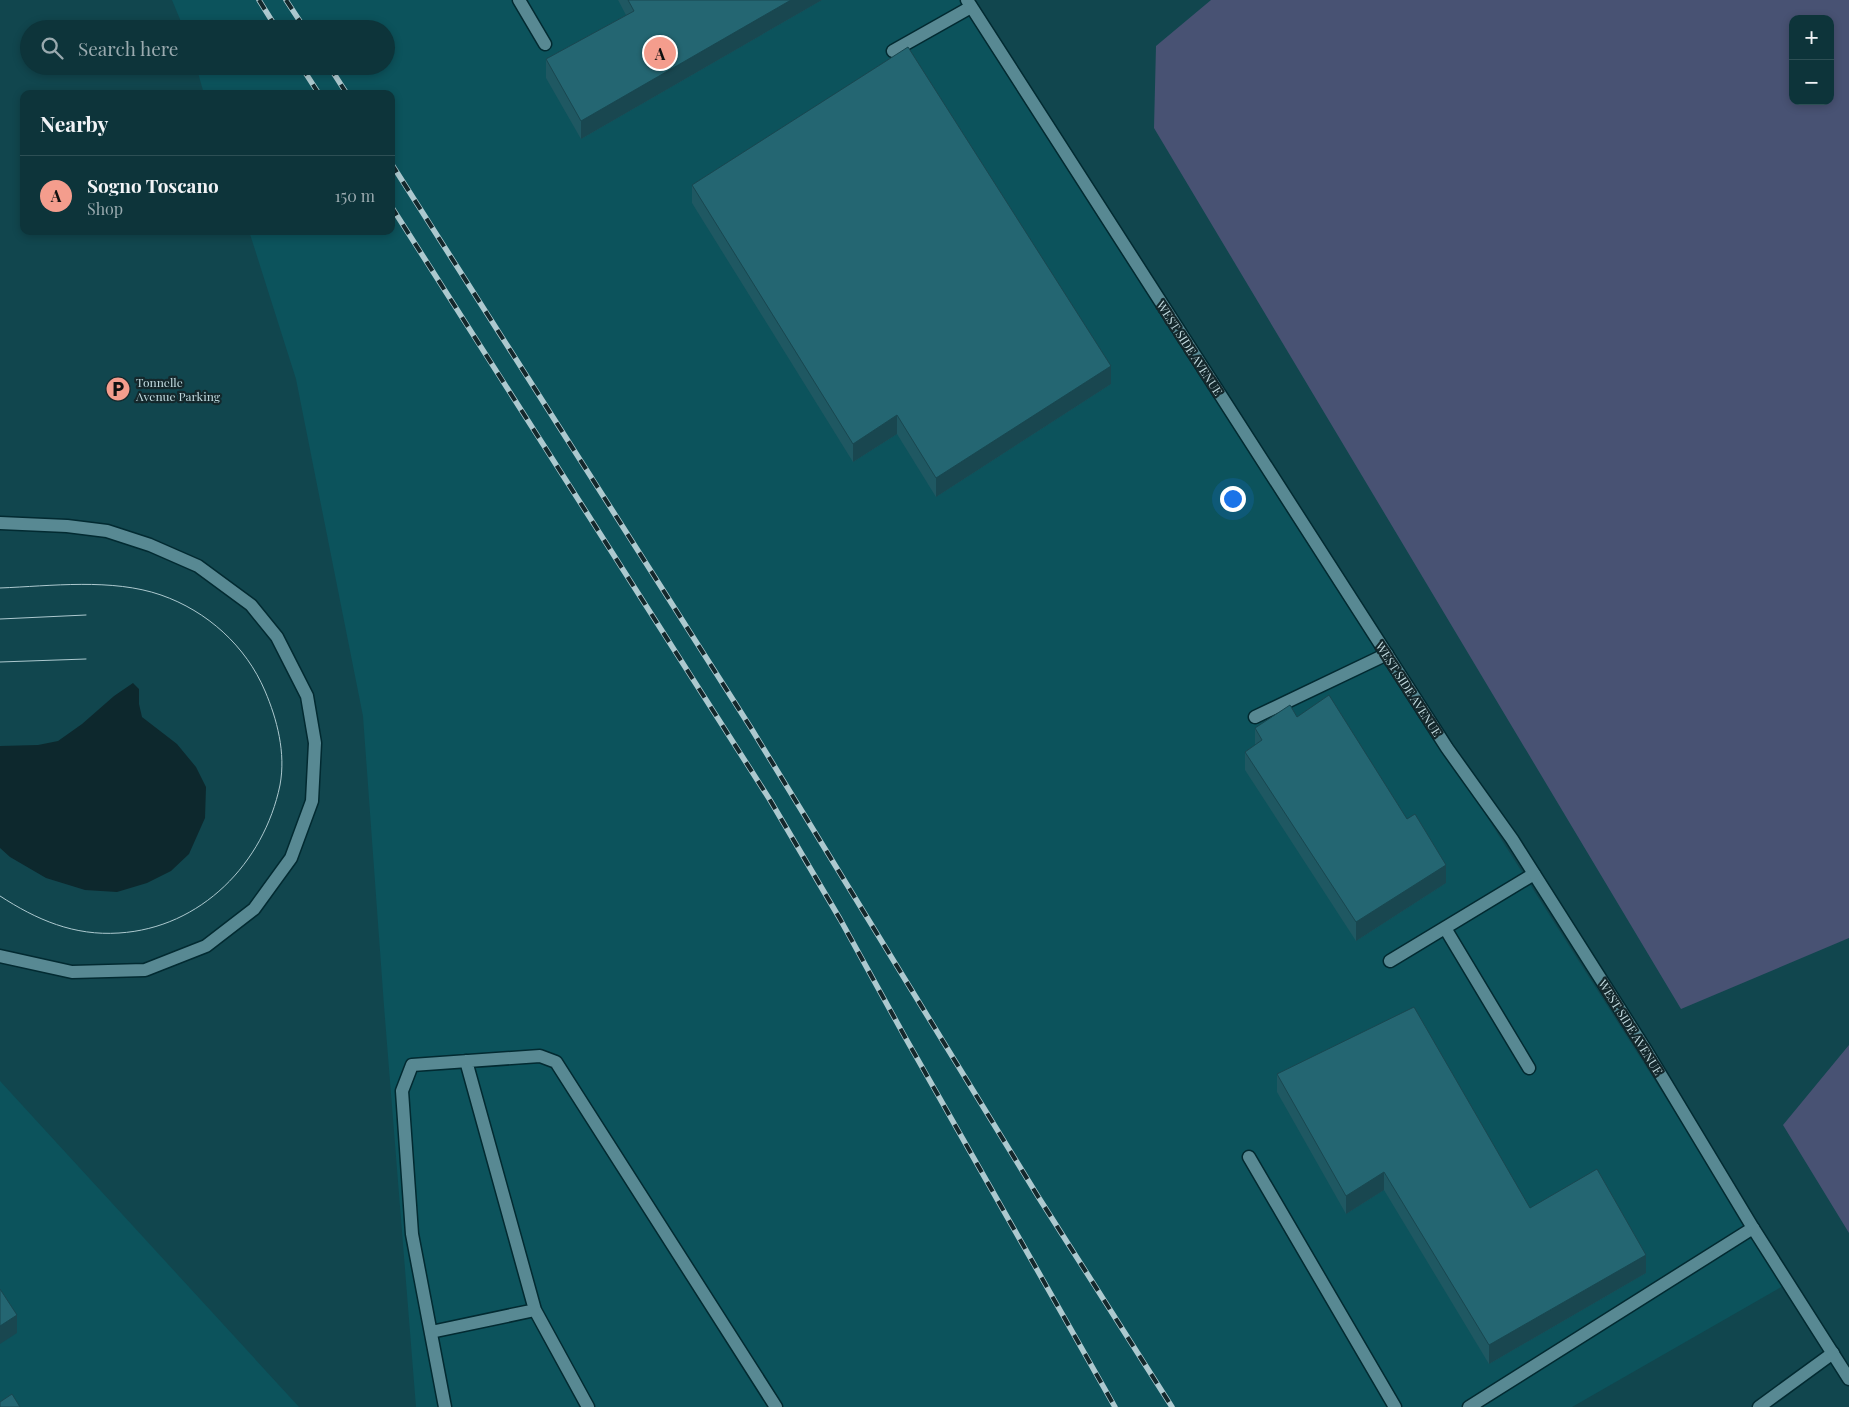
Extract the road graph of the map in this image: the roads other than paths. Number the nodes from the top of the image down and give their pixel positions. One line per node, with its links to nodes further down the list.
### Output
1 (519, 0): 3 (street)
2 (969, 4): 4 (street); 6 (street, WEST SIDE AVENUE)
3 (545, 44)
4 (893, 51)
5 (0, 523): 10 (street)
6 (1387, 654): 7 (street); 8 (street, WEST SIDE AVENUE)
7 (1255, 717)
8 (1534, 874): 9 (street); 15 (street, WEST SIDE AVENUE)
9 (1445, 928): 11 (street); 13 (street)
10 (0, 956)
11 (1390, 961)
12 (466, 1061): 16 (street); 17 (street); 22 (street)
13 (1529, 1068)
14 (1249, 1157): 23 (street)
15 (1753, 1228): 18 (street, WEST SIDE AVENUE); 24 (street)
16 (535, 1310): 17 (street); 21 (street)
17 (431, 1332): 20 (street)
18 (1833, 1353): 19 (street, WEST SIDE AVENUE); 25 (street)
19 (1849, 1379)
20 (445, 1407)
21 (588, 1407)
22 (776, 1407)
23 (1395, 1407)
24 (1469, 1407)
25 (1759, 1407)

